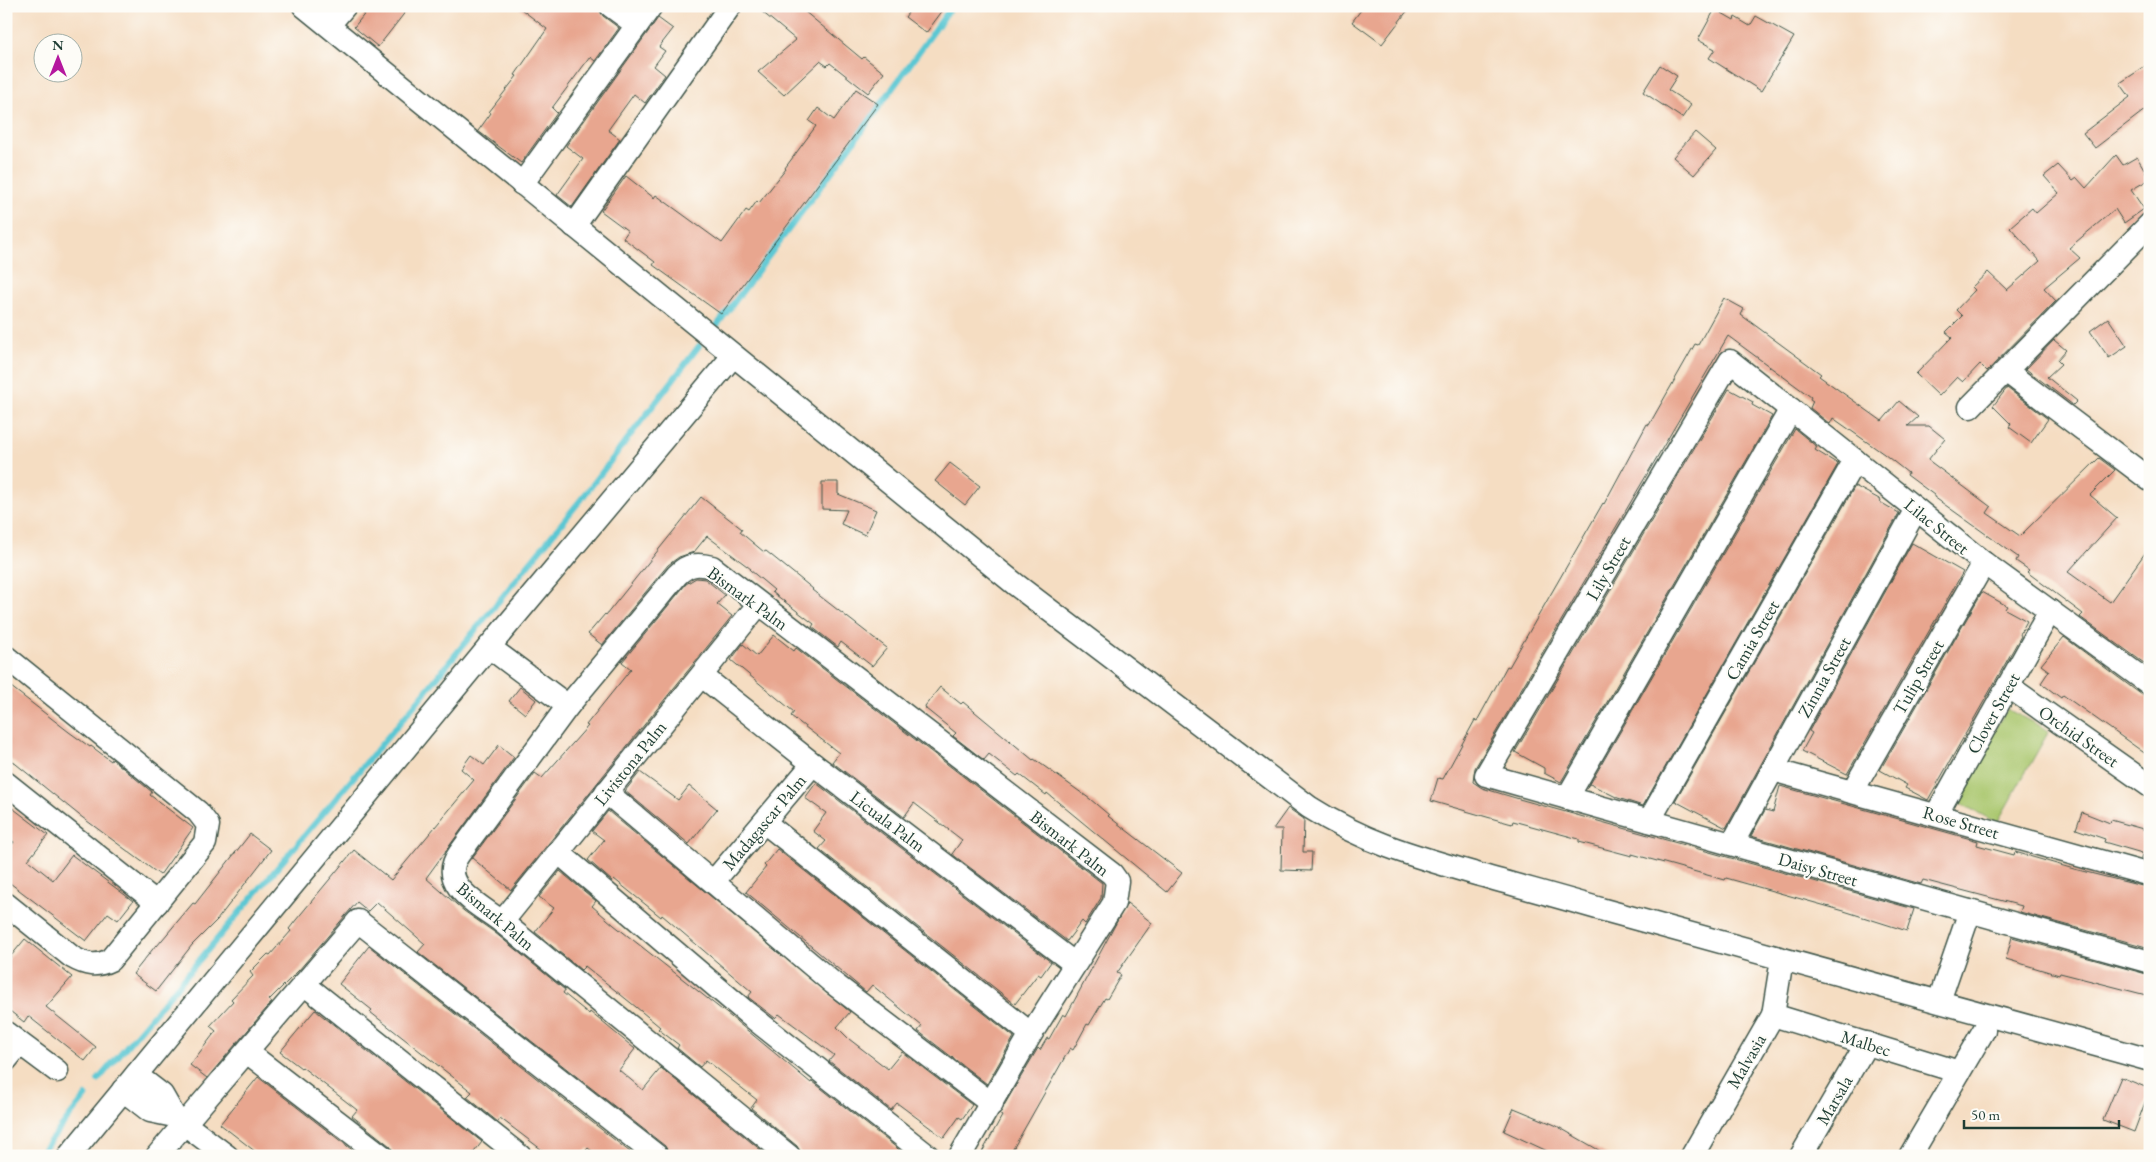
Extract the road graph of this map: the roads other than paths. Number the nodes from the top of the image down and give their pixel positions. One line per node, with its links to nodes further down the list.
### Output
1 (304, 6): 6 (street)
2 (345, 6): 6 (street)
3 (611, 6): 7 (street)
4 (650, 6): 7 (street)
5 (730, 6): 10 (street)
6 (329, 25): 8 (street)
7 (637, 25): 8 (street)
8 (522, 184): 10 (street)
9 (2150, 224): 13 (street)
10 (574, 226): 11 (street)
11 (733, 356): 22 (street); 47 (street)
12 (1730, 361): 15 (street, Lilac Street); 30 (street, Lily Street)
13 (2006, 371): 14 (street); 17 (street)
14 (1970, 408)
15 (1791, 409): 16 (street, Lilac Street); 35 (street)
16 (1855, 460): 18 (street, Lilac Street); 37 (street, Camia Street)
17 (2150, 480)
18 (1916, 509): 19 (street, Lilac Street); 29 (street, Zinnia Street)
19 (1984, 563): 21 (street, Lilac Street); 34 (street, Tulip Street)
20 (758, 604): 24 (street, Livistona Palm); 27 (street, Bismark Palm); 49 (street, Bismark Palm)
21 (2050, 611): 25 (street, Lilac Street); 26 (street, Clover Street)
22 (489, 647): 27 (street); 61 (street)
23 (6, 657): 43 (street)
24 (702, 676): 28 (street, Licuala Palm); 33 (street, Livistona Palm)
25 (2150, 684)
26 (2008, 686): 32 (street, Orchid Street); 36 (street, Clover Street)
27 (568, 706): 46 (street, Bismark Palm)
28 (813, 764): 38 (street, Madagascar Palm); 49 (street, Licuala Palm)
29 (1773, 770): 34 (street, Rose Street); 39 (street, Zinnia Street)
30 (1486, 775): 35 (street, Daisy Street)
31 (6, 783): 43 (street)
32 (2150, 786)
33 (606, 792): 40 (street, Livistona Palm); 42 (street)
34 (1852, 792): 36 (street, Rose Street)
35 (1567, 798): 37 (street, Daisy Street)
36 (1936, 815): 41 (street, Rose Street)
37 (1649, 821): 39 (street, Daisy Street)
38 (764, 822): 42 (street, Madagascar Palm); 54 (street)
39 (1732, 844): 45 (street, Daisy Street)
40 (558, 852): 46 (street, Livistona Palm); 71 (street)
41 (2150, 875)
42 (714, 881): 62 (street)
43 (157, 902): 44 (street)
44 (6, 904)
45 (1970, 911): 48 (street, Daisy Street); 51 (street)
46 (502, 922): 70 (street, Bismark Palm)
47 (1782, 959): 51 (street); 52 (street, Malvasia)
48 (2150, 962)
49 (1075, 964): 54 (street, Bismark Palm)
50 (304, 984): 57 (street); 64 (street); 69 (street)
51 (1939, 1001): 58 (street)
52 (1773, 1015): 55 (street, Malbec); 73 (street, Malvasia)
53 (1984, 1030): 60 (street)
54 (1030, 1034): 62 (street, Bismark Palm)
55 (1866, 1044): 60 (street, Malbec); 74 (street, Marsala)
56 (10, 1046): 59 (street)
57 (247, 1052): 63 (street); 68 (street)
58 (2150, 1060)
59 (57, 1071)
60 (1959, 1072): 75 (street)
61 (130, 1082): 63 (street); 65 (street)
62 (992, 1104): 72 (street, Bismark Palm)
63 (180, 1120): 66 (street); 67 (street)
64 (506, 1152)
65 (69, 1156)
66 (157, 1156)
67 (227, 1156)
68 (382, 1156)
69 (656, 1156)
70 (789, 1156)
71 (928, 1156)
72 (960, 1156)
73 (1692, 1156)
74 (1801, 1156)
75 (1910, 1156)

